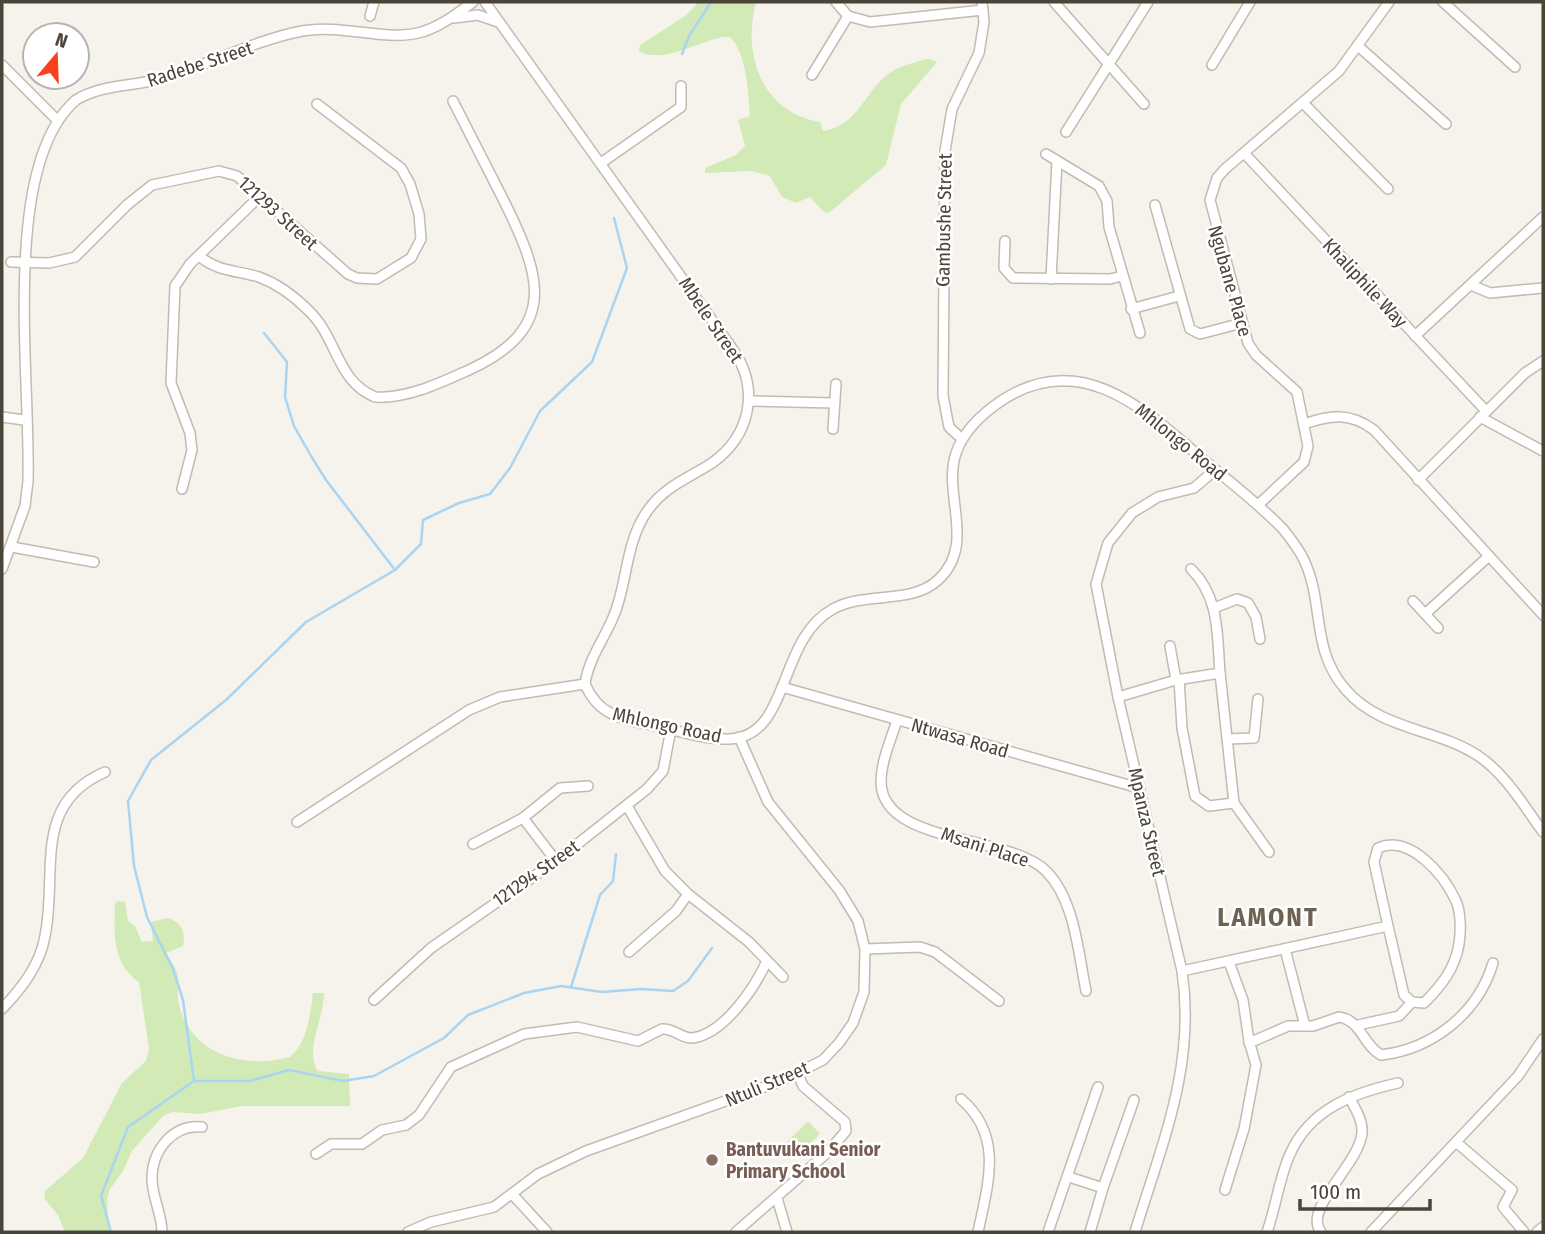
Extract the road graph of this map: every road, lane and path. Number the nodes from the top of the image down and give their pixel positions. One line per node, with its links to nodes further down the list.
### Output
1 (374, 2): 12 (street)
2 (473, 2): 10 (street, Radebe Street)
3 (485, 2): 15 (street, Mbele Street)
4 (836, 2): 13 (street)
5 (1054, 2): 17 (street)
6 (1148, 2): 17 (street)
7 (1250, 2): 19 (street)
8 (1390, 2): 16 (street, Ngubane Place)
9 (1443, 2): 20 (street)
10 (461, 6): 14 (street, Radebe Street)
11 (982, 6): 13 (street); 61 (street, Gambushe Street)
12 (370, 16)
13 (848, 16): 21 (street)
14 (451, 18): 15 (street); 27 (street, Radebe Street)
15 (503, 25): 34 (street, Mbele Street)
16 (1358, 46): 24 (street, Ngubane Place); 28 (street)
17 (1110, 62): 26 (street); 29 (street)
18 (2, 65): 27 (street)
19 (1212, 65)
20 (1515, 67)
21 (812, 75)
22 (681, 86): 34 (street)
23 (453, 102): 40 (street)
24 (1303, 103): 31 (street, Ngubane Place); 35 (street)
25 (317, 104): 36 (street, 121293 Street)
26 (1144, 104)
27 (54, 117): 30 (street, Radebe Street)
28 (1446, 124)
29 (1066, 132)
30 (39, 136)
31 (1244, 153): 49 (street, Ngubane Place); 51 (street, Khaliphile Way)
32 (1046, 154): 33 (street)
33 (1057, 161): 42 (street); 43 (street)
34 (601, 163): 54 (street, Mbele Street)
35 (1388, 189)
36 (260, 196): 40 (street); 41 (street, 121293 Street)
37 (1155, 205): 46 (street)
38 (1543, 217): 44 (street)
39 (1005, 242): 43 (street)
40 (199, 256): 65 (street)
41 (11, 262)
42 (1122, 276): 43 (street); 48 (street)
43 (1051, 279)
44 (1471, 285): 45 (street); 51 (street)
45 (1543, 288)
46 (1179, 296): 48 (street); 49 (street)
47 (13, 305): 58 (street)
48 (1131, 309): 50 (street)
49 (1242, 323): 59 (street, Ngubane Place)
50 (1140, 333)
51 (1415, 336): 56 (street, Khaliphile Way)
52 (1543, 361): 56 (street)
53 (836, 384): 55 (street)
54 (750, 401): 55 (street); 81 (street)
55 (834, 403): 60 (street)
56 (1483, 414): 62 (street, Khaliphile Way); 64 (street)
57 (2, 417): 58 (street)
58 (24, 420): 67 (street)
59 (1304, 424): 64 (street); 66 (street, Ngubane Place)
60 (833, 429)
61 (962, 439): 63 (street, Mhlongo Road); 82 (street, Mhlongo Road)
62 (1542, 447)
63 (1215, 470): 66 (street, Mhlongo Road); 83 (street, Mpanza Street)
64 (1419, 480): 68 (street)
65 (181, 489)
66 (1258, 505): 96 (street, Mhlongo Road)
67 (12, 547): 69 (street); 70 (street)
68 (1489, 556): 74 (street); 75 (street)
69 (94, 562)
70 (2, 569)
71 (1191, 569): 73 (street)
72 (1413, 601): 74 (street)
73 (1214, 608): 77 (street); 79 (street)
74 (1425, 614): 76 (street)
75 (1543, 615)
76 (1437, 628)
77 (1260, 639)
78 (1170, 646): 80 (street)
79 (1220, 673): 80 (street); 88 (street)
80 (1178, 680): 83 (street); 92 (street)
81 (585, 684): 86 (street, Mhlongo Road); 95 (street)
82 (782, 687): 85 (street, Ntwasa Road); 87 (street, Mhlongo Road)
83 (1118, 697): 91 (street, Mpanza Street)
84 (1258, 699): 88 (street)
85 (897, 720): 91 (street, Ntwasa Road); 110 (street, Msani Place)
86 (671, 729): 87 (street, Mhlongo Road); 93 (street, 121294 Street)
87 (739, 737): 102 (street, Ntuli Street)
88 (1227, 739): 92 (street)
89 (105, 772): 114 (street)
90 (588, 786): 94 (street)
91 (1139, 788): 108 (street, Mpanza Street)
92 (1234, 803): 98 (street)
93 (627, 806): 99 (street, 121294 Street); 100 (street)
94 (523, 818): 97 (street); 99 (street)
95 (297, 821)
96 (1543, 832)
97 (473, 844)
98 (1269, 852)
99 (556, 861): 111 (street, 121294 Street)
100 (688, 894): 104 (street); 105 (street)
101 (1388, 926): 103 (street); 113 (street); 113 (street)
102 (865, 949): 112 (street); 119 (street, Ntuli Street)
103 (1286, 949): 106 (street); 116 (street)
104 (629, 952)
105 (767, 961): 109 (street); 127 (street)
106 (1229, 962): 108 (street); 118 (street)
107 (1493, 963): 115 (street)
108 (1182, 971): 142 (street, Mpanza Street)
109 (783, 976)
110 (1086, 991)
111 (374, 1000)
112 (999, 1001)
113 (1412, 1002): 115 (street)
114 (2, 1009)
115 (1358, 1025): 116 (street)
116 (1305, 1026): 118 (street)
117 (1543, 1039): 126 (street)
118 (1249, 1043): 130 (street)
119 (798, 1074): 131 (street, Ntuli Street); 132 (street)
120 (1398, 1083): 122 (street)
121 (1098, 1087): 128 (street)
122 (1349, 1097): 143 (street); 144 (street)
123 (961, 1099): 139 (street)
124 (1134, 1100): 129 (street)
125 (202, 1126): 134 (street)
126 (1456, 1142): 145 (street); 146 (street)
127 (316, 1154)
128 (1069, 1177): 129 (street); 140 (street)
129 (1103, 1188): 141 (street)
130 (1225, 1190)
131 (513, 1195): 135 (street, Ntuli Street); 136 (street)
132 (777, 1198): 137 (street); 138 (street)
133 (1543, 1227): 147 (street)
134 (162, 1232)
135 (408, 1232)
136 (547, 1232)
137 (736, 1232)
138 (787, 1232)
139 (978, 1232)
140 (1048, 1232)
141 (1090, 1232)
142 (1135, 1232)
143 (1267, 1232)
144 (1321, 1232)
145 (1371, 1232)
146 (1524, 1232)
147 (1537, 1232)

